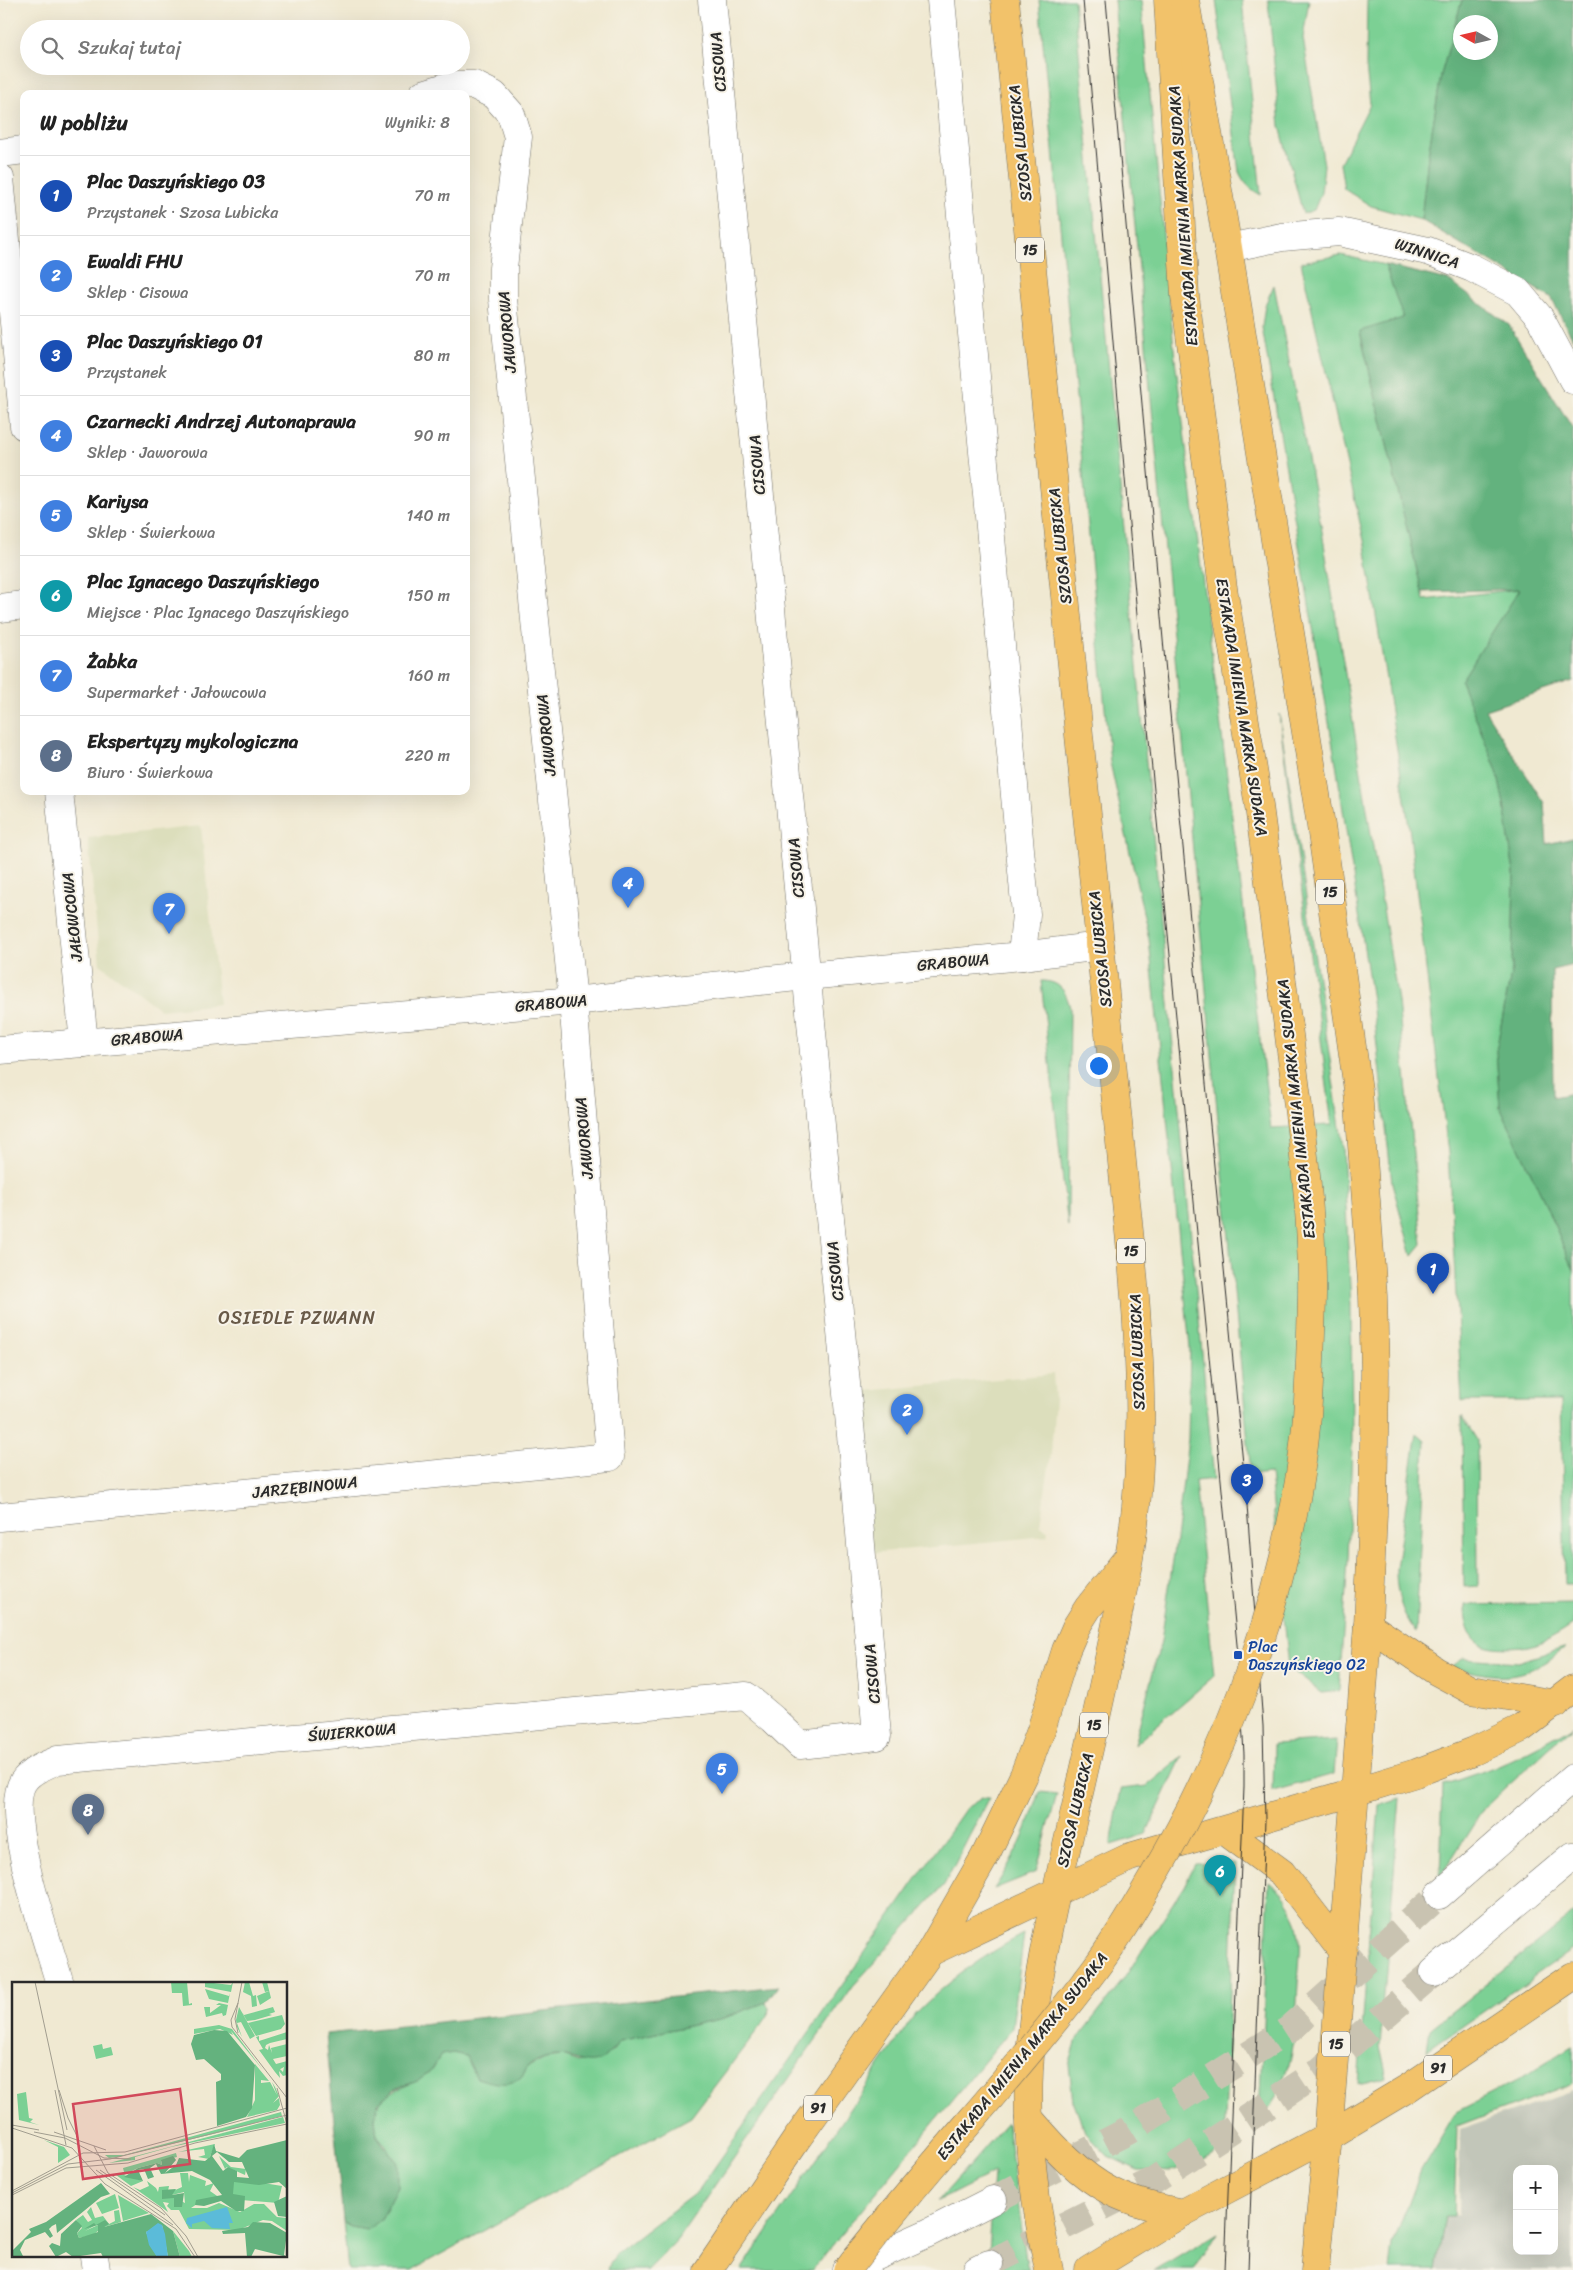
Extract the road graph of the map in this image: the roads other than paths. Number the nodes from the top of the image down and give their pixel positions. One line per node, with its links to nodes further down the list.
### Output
1 (712, 0): 18 (street, CISOWA)
2 (941, 0): 17 (street)
3 (1005, 0): 16 (main road, SZOSA LUBICKA / 15)
4 (1168, 0): 44 (main road, ESTAKADA IMIENIA MARKA SUDAKA, bridge)
5 (1185, 0): 10 (main road, 15)
6 (436, 90): 19 (street, JAWOROWA)
7 (20, 150): 8 (street)
8 (0, 153)
9 (0, 178): 12 (street)
10 (1228, 248): 11 (street, WINNICA); 25 (main road, 15)
11 (1573, 380)
12 (20, 385)
13 (20, 606): 14 (street)
14 (0, 608)
15 (59, 795): 20 (street, JAŁOWCOWA)
16 (1100, 946): 17 (street, GRABOWA); 24 (main road, SZOSA LUBICKA / 15)
17 (1022, 956): 18 (street, GRABOWA)
18 (806, 976): 19 (street, GRABOWA); 27 (street, CISOWA)
19 (573, 1001): 20 (street, GRABOWA); 22 (street, JAWOROWA)
20 (84, 1043): 21 (street, GRABOWA)
21 (0, 1050)
22 (610, 1457): 23 (street, JARZĘBINOWA)
23 (0, 1517)
24 (1129, 1557): 32 (main road, SZOSA LUBICKA / 15); 34 (main road)
25 (1368, 1625): 26 (main road); 29 (main road, 15)
26 (1564, 1696): 29 (main road, 91)
27 (877, 1736): 38 (street, ŚWIERKOWA)
28 (1573, 1778): 33 (street)
29 (1354, 1792): 30 (main road, 91); 35 (main road, 15)
30 (1225, 1831): 32 (main road, 91); 35 (main road)
31 (1573, 1856): 36 (street)
32 (1056, 1892): 34 (main road, 91); 39 (main road, 15)
33 (1439, 1896)
34 (930, 1952): 43 (main road, 91)
35 (1343, 1952): 40 (main road, 15)
36 (1434, 1972)
37 (1573, 1976): 40 (main road, 91)
38 (59, 1982)
39 (1029, 2118): 42 (main road); 45 (main road, 15)
40 (1328, 2136): 42 (main road, 91); 47 (main road, 15)
41 (993, 2200): 44 (street)
42 (1182, 2213): 46 (main road, 91)
43 (707, 2269)
44 (846, 2270)
45 (1049, 2270)
46 (1089, 2270)
47 (1315, 2270)

